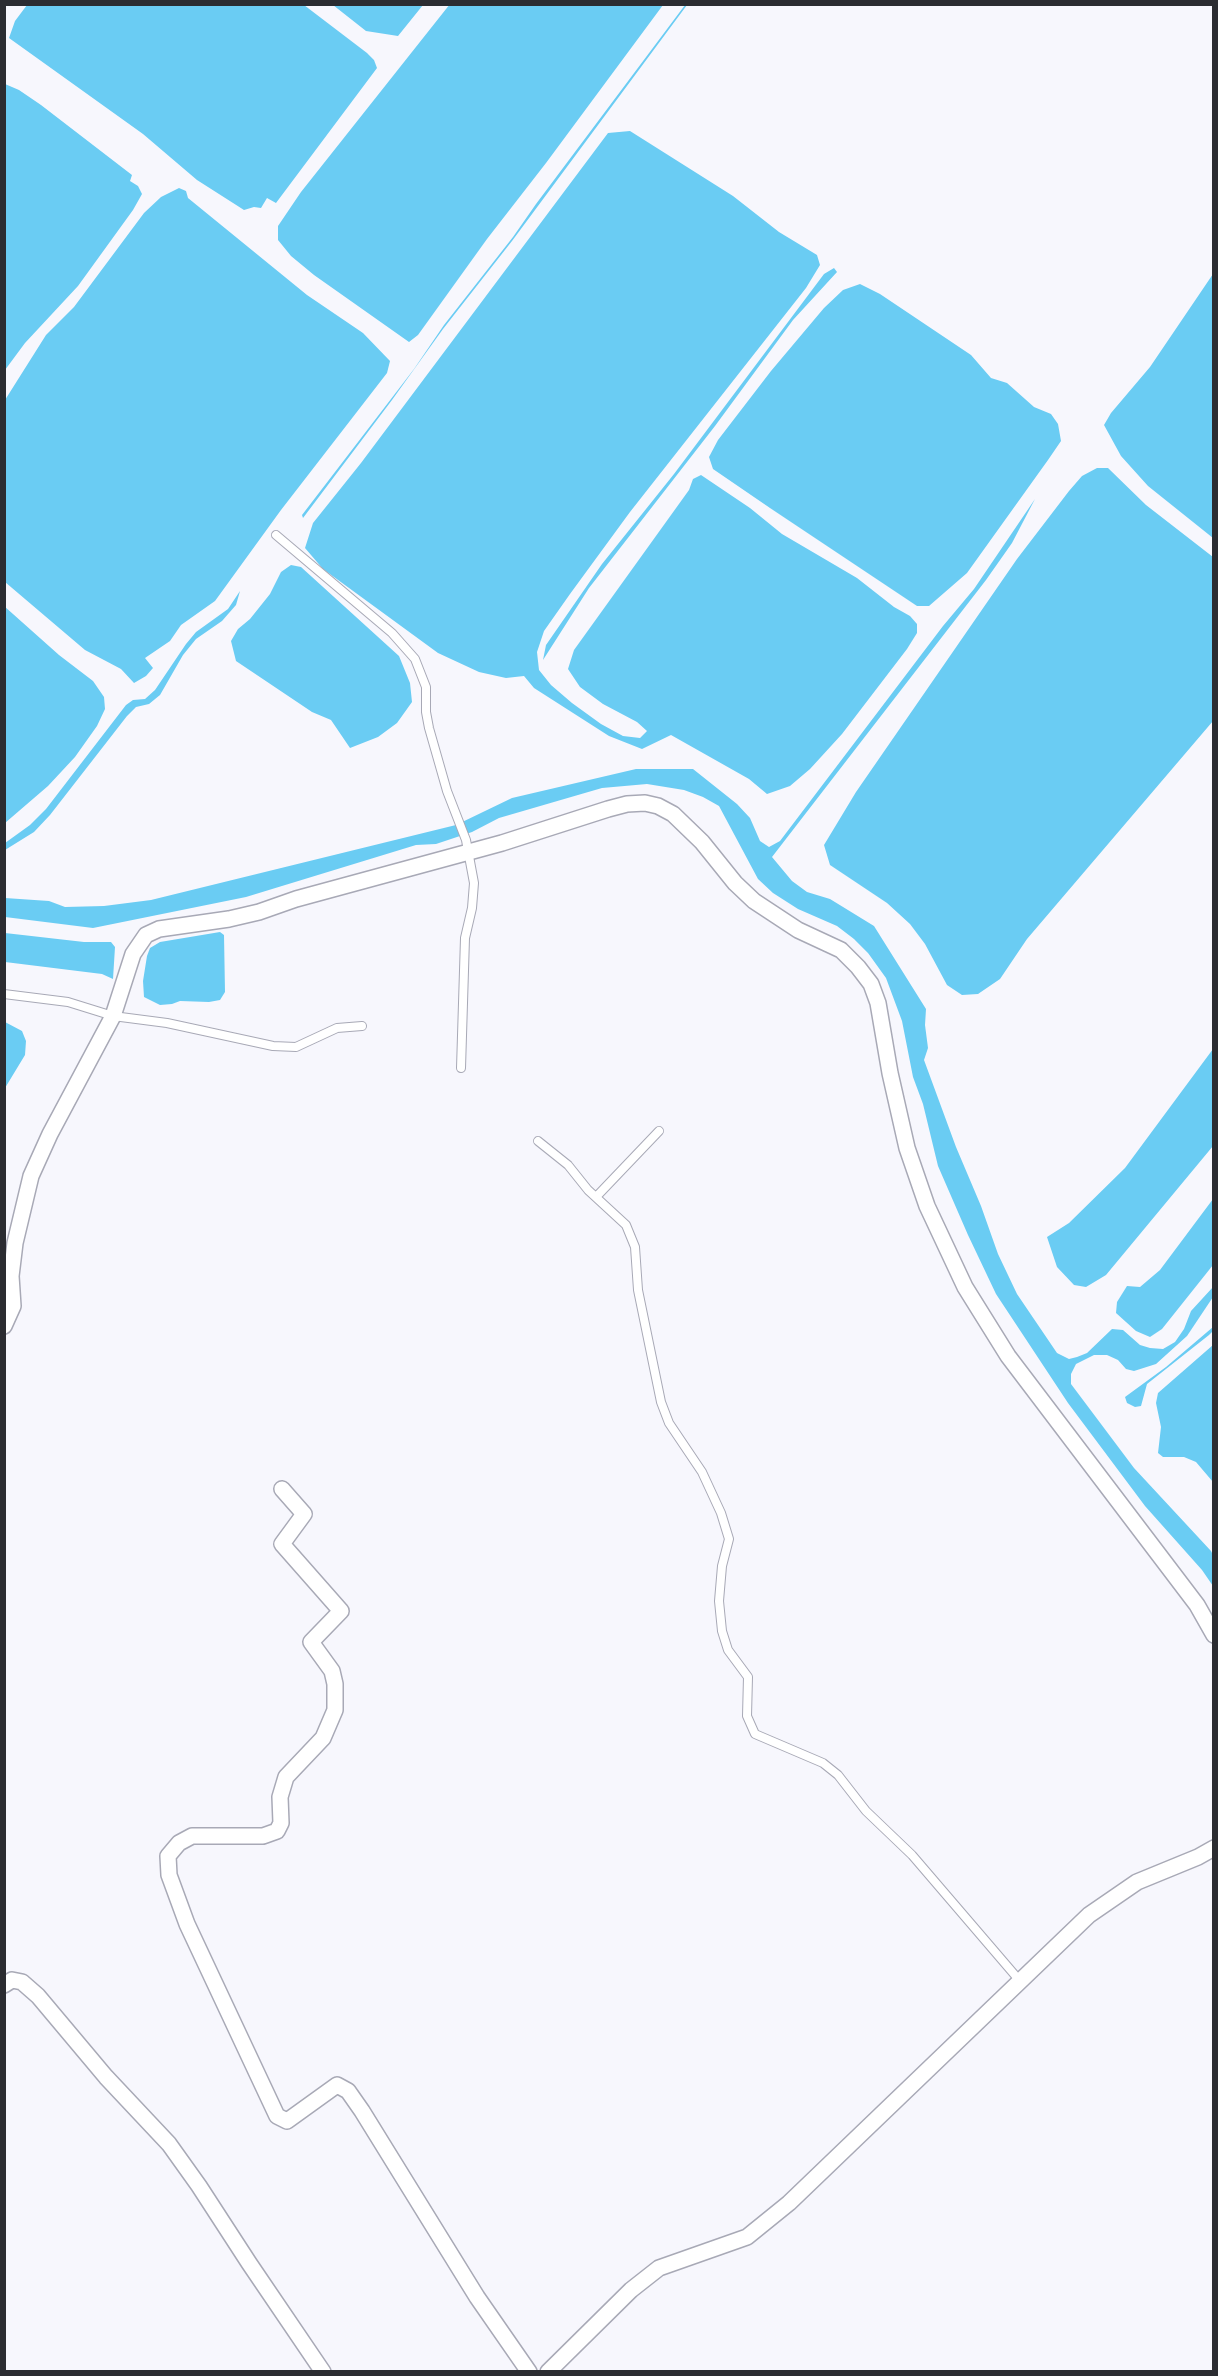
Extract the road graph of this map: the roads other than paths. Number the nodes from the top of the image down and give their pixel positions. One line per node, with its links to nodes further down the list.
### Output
1 (276, 535): 2 (lane)
2 (467, 845): 4 (street); 6 (lane); 12 (street)
3 (4, 994): 4 (lane)
4 (113, 1016): 5 (lane); 10 (street)
5 (362, 1026)
6 (461, 1068)
7 (659, 1131): 9 (lane)
8 (538, 1141): 9 (lane)
9 (596, 1197): 14 (lane)
10 (4, 1326)
11 (282, 1489): 17 (street)
12 (1214, 1635)
13 (1214, 1848): 14 (street)
14 (1020, 1981): 18 (street)
15 (4, 1985): 16 (street)
16 (323, 2372)
17 (529, 2372)
18 (548, 2372)

